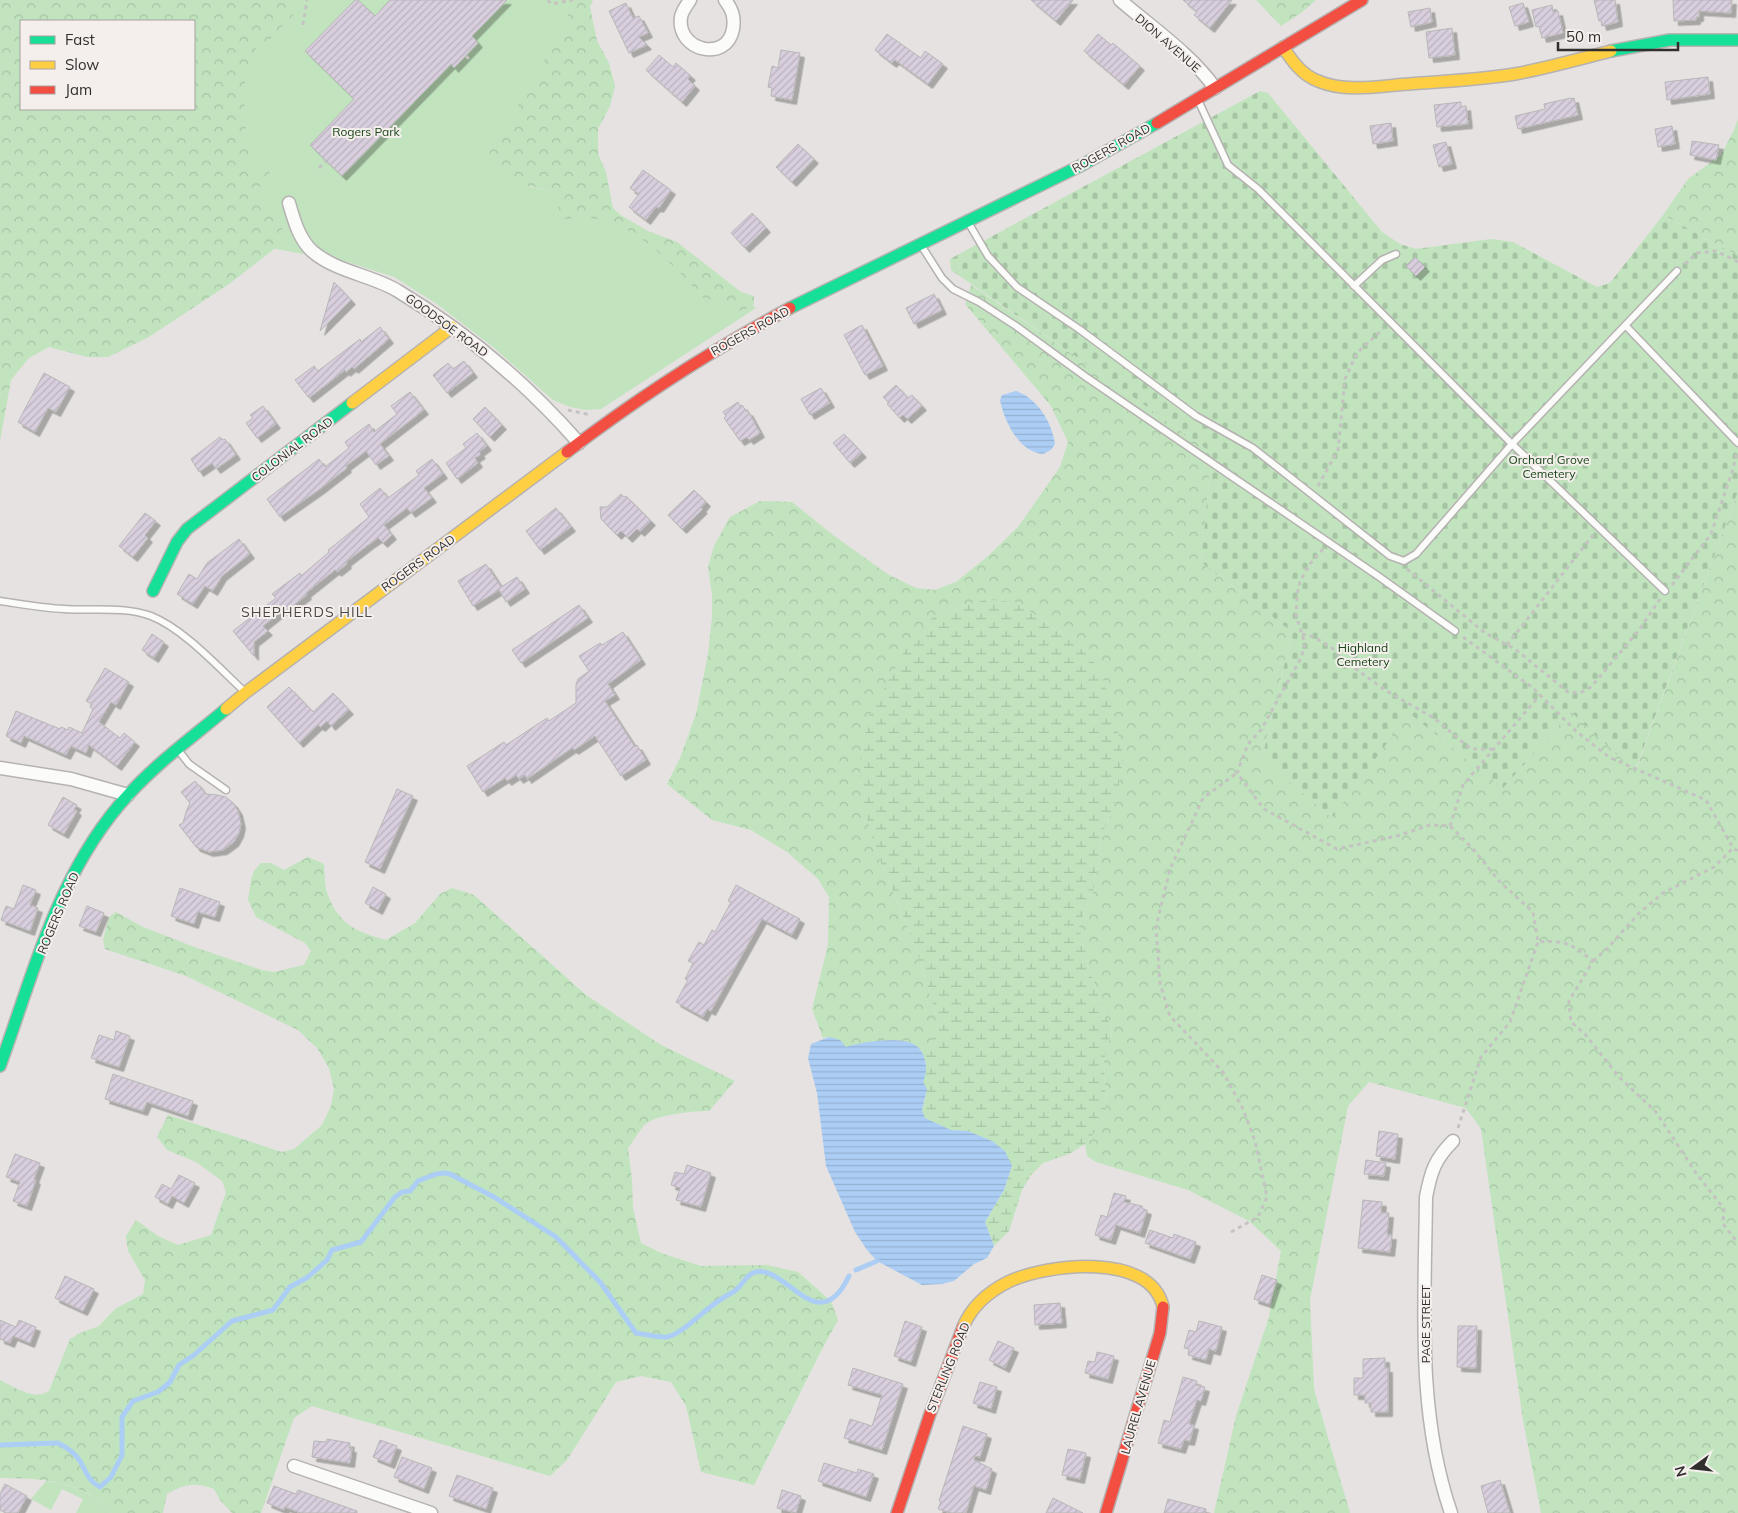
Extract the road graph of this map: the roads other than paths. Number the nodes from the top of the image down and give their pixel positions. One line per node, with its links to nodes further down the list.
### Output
1 (690, 0): 2 (street)
2 (725, 0)
3 (1120, 0): 7 (street, DION AVENUE)
4 (1362, 0): 6 (main road, ROGERS ROAD)
5 (1738, 40): 6 (main road)
6 (1283, 47): 7 (main road, ROGERS ROAD)
7 (1215, 88): 8 (main road, ROGERS ROAD)
8 (1198, 98): 10 (main road, ROGERS ROAD); 14 (lane)
9 (289, 204): 16 (street, GOODSOE ROAD)
10 (968, 222): 11 (main road, ROGERS ROAD); 19 (lane)
11 (921, 245): 17 (main road, ROGERS ROAD); 23 (lane)
12 (1396, 254): 14 (lane)
13 (1677, 271): 15 (lane)
14 (1354, 286): 19 (lane)
15 (1626, 326): 18 (lane); 19 (lane)
16 (452, 327): 17 (street, GOODSOE ROAD); 20 (main road, COLONIAL ROAD)
17 (579, 443): 24 (main road, ROGERS ROAD)
18 (1738, 443)
19 (1512, 444): 21 (lane)
20 (153, 591)
21 (1665, 591)
22 (0, 601): 24 (lane)
23 (1455, 631)
24 (245, 693): 25 (main road, ROGERS ROAD)
25 (178, 749): 27 (lane); 28 (main road, ROGERS ROAD)
26 (0, 768): 28 (street)
27 (226, 790)
28 (128, 795): 29 (main road, ROGERS ROAD)
29 (0, 1066)
30 (1454, 1141): 36 (street, PAGE STREET)
31 (1161, 1300): 34 (main road, STERLING ROAD); 35 (main road, LAUREL AVENUE)
32 (294, 1466): 33 (street)
33 (431, 1513)
34 (897, 1513)
35 (1106, 1513)
36 (1451, 1513)

